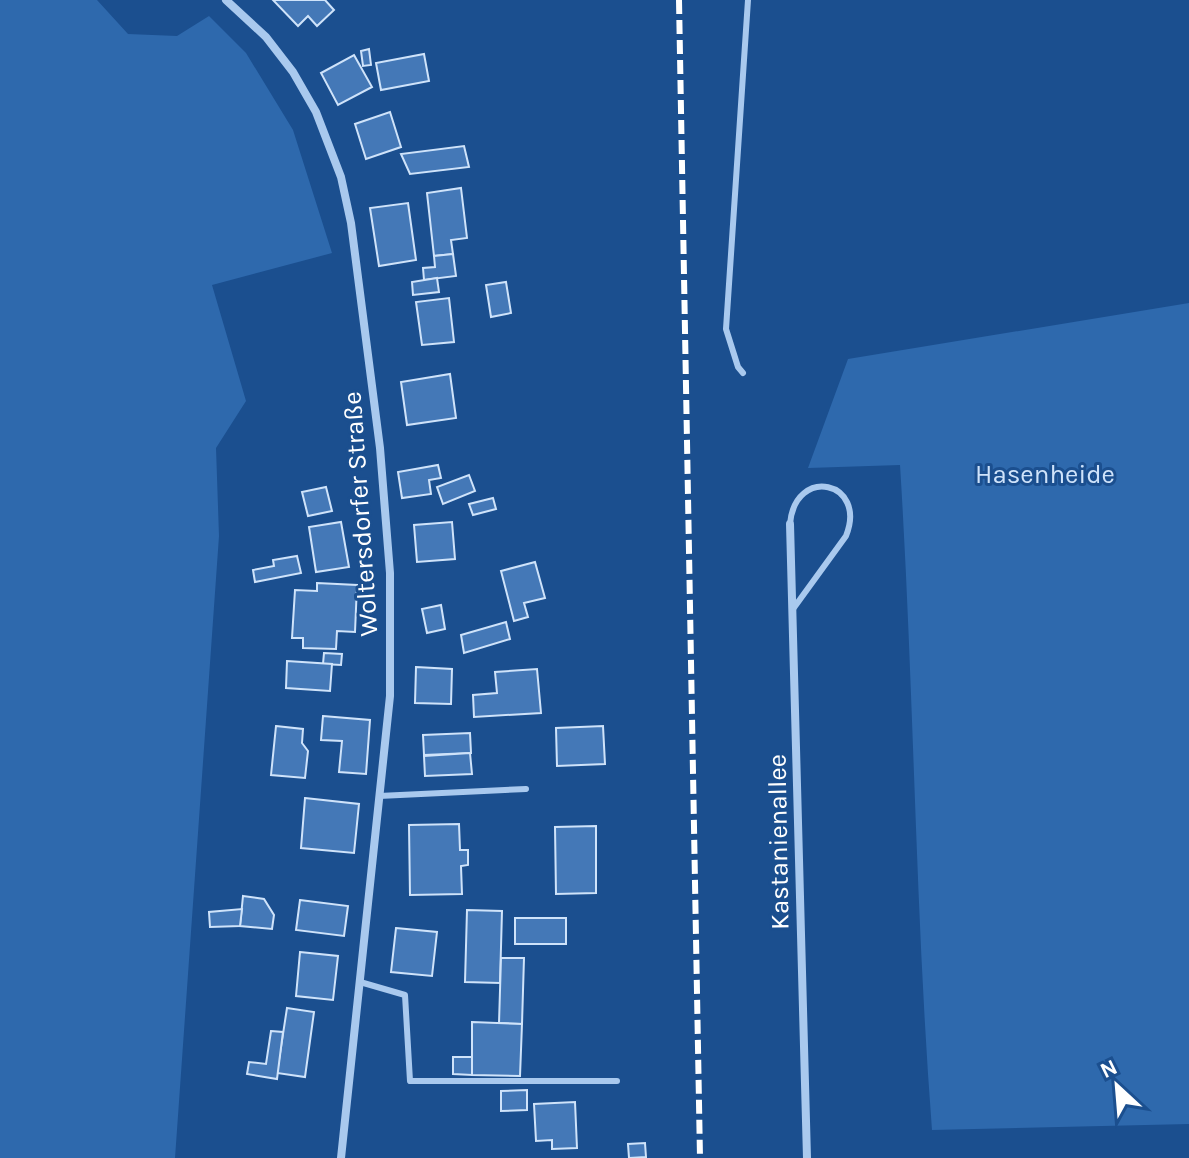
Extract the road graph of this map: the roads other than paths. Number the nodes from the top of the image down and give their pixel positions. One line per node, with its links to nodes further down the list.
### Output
1 (226, 0): 7 (street, Woltersdorfer Straße)
2 (748, 0): 3 (lane)
3 (743, 373)
4 (790, 524): 5 (street, Kastanienallee); 5 (lane)
5 (793, 609): 11 (street, Kastanienallee)
6 (526, 789): 7 (lane)
7 (379, 796): 8 (street, Woltersdorfer Straße)
8 (360, 982): 9 (lane); 10 (street, Woltersdorfer Straße)
9 (617, 1081)
10 (341, 1158)
11 (807, 1158)

